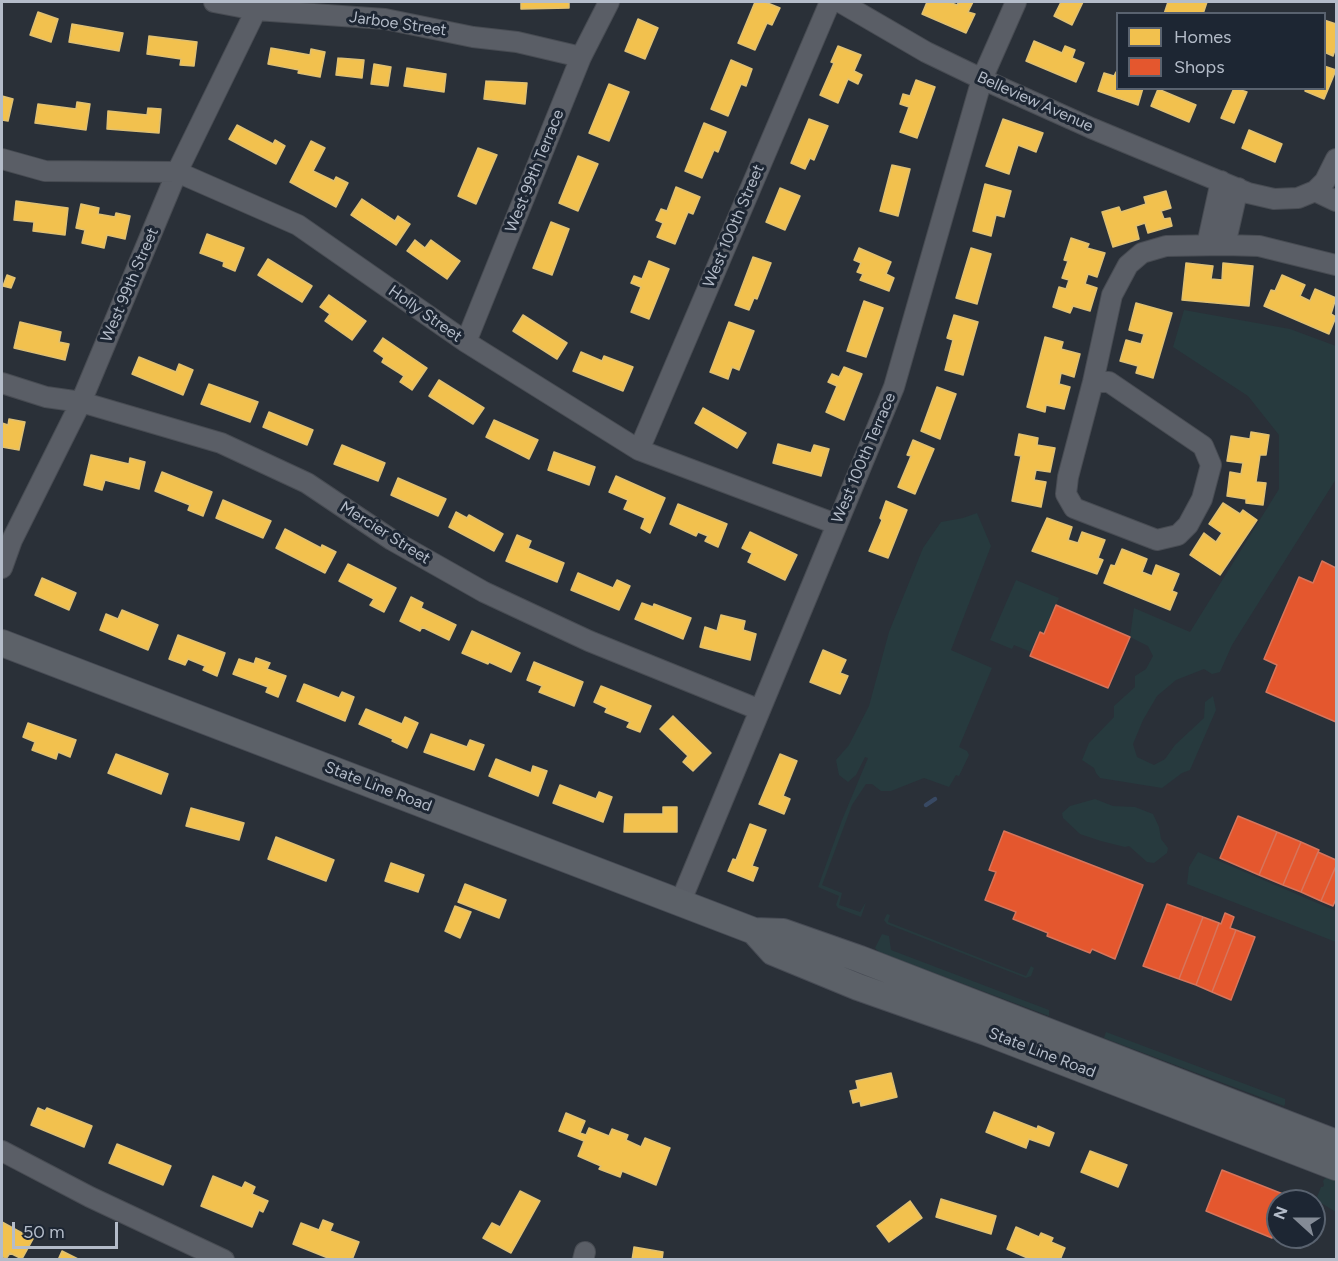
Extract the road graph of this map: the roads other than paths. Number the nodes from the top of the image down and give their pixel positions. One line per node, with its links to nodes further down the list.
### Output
1 (214, 2): 6 (street, Jarboe Street)
2 (609, 2): 7 (street, West 99th Terrace)
3 (830, 2): 21 (street, West 100th Street)
4 (840, 2): 8 (street, Belleview Avenue)
5 (1016, 2): 8 (street, West 100th Terrace)
6 (258, 6): 7 (street, Jarboe Street); 11 (street, West 99th Street)
7 (581, 57): 17 (street, West 99th Terrace)
8 (982, 79): 12 (street, Belleview Avenue); 22 (street, West 100th Terrace)
9 (2, 159): 11 (street, Holly Street)
10 (1336, 159): 13 (street)
11 (177, 171): 17 (street, Holly Street); 20 (street, West 99th Street)
12 (1229, 184): 13 (street, Belleview Avenue); 15 (street)
13 (1315, 191): 14 (street)
14 (1336, 201)
15 (1216, 245): 16 (street); 19 (street)
16 (1336, 265)
17 (466, 342): 21 (street, Holly Street)
18 (2, 382): 20 (street, Mercier Street)
19 (1093, 382): 19 (street)
20 (81, 402): 23 (street, West 99th Street); 25 (street, Mercier Street)
21 (639, 450): 22 (street, Holly Street)
22 (836, 524): 25 (street, West 100th Terrace)
23 (2, 568)
24 (2, 642): 26 (main road, State Line Road)
25 (760, 710): 26 (street, West 100th Terrace)
26 (680, 903): 27 (main road, State Line Road)
27 (754, 931): 28 (main road, State Line Road); 30 (main road, State Line Road)
28 (1336, 1143)
29 (2, 1151): 31 (street)
30 (1336, 1167)
31 (224, 1260)

